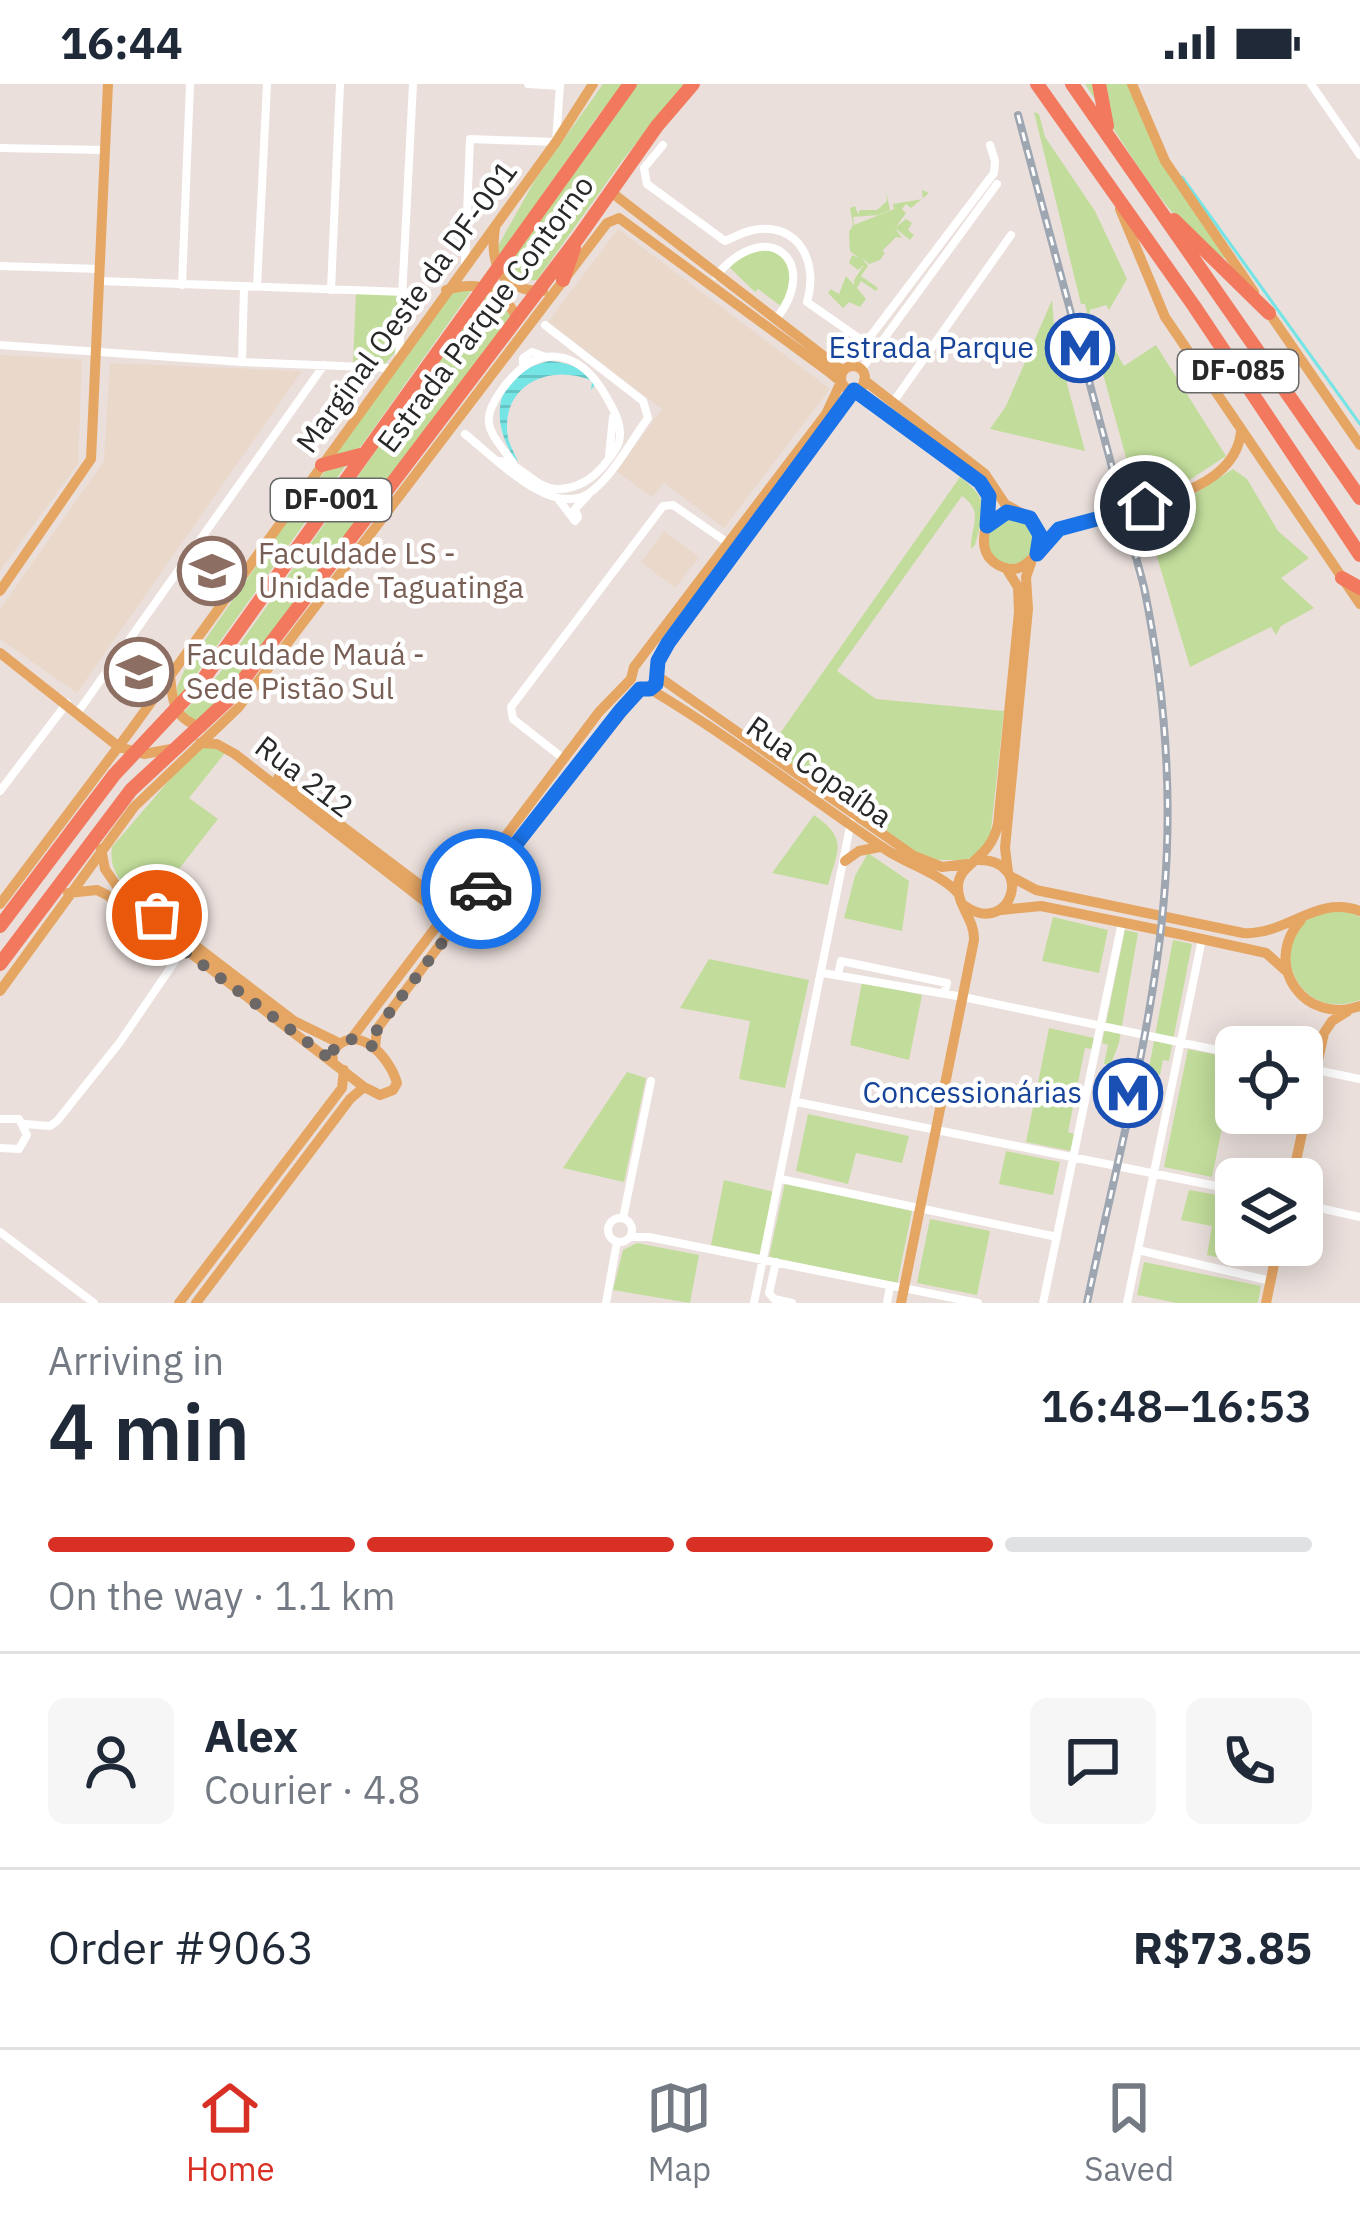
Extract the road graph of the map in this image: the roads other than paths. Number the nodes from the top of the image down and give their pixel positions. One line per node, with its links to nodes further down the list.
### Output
1 (108, 84): 21 (main road)
2 (190, 84): 39 (street)
3 (266, 84): 42 (street)
4 (340, 84): 44 (street)
5 (413, 84): 47 (street)
6 (528, 84): 14 (street)
7 (593, 84): 16 (main road, Marginal Oeste da DF-001)
8 (630, 84): 35 (highway, Estrada Parque Contorno / DF-001)
9 (693, 84): 25 (highway, Estrada Parque Contorno / DF-001)
10 (1072, 84): 20 (highway, DF-085)
11 (1099, 84): 20 (highway)
12 (1132, 84): 51 (main road)
13 (1311, 84): 22 (street)
14 (560, 85): 16 (street)
15 (1038, 86): 24 (highway, DF-085)
16 (556, 142): 27 (main road, Marginal Oeste da DF-001); 33 (street)
17 (662, 145): 28 (street)
18 (990, 145): 49 (street)
19 (0, 148): 21 (street)
20 (1116, 148): 26 (highway, DF-085)
21 (106, 151): 37 (main road)
22 (1360, 155)
23 (997, 184): 64 (street)
24 (1113, 189): 66 (main road); 85 (highway, DF-085)
25 (611, 192): 30 (highway, Estrada Parque Contorno / DF-001); 38 (main road)
26 (1149, 195): 51 (highway); 78 (highway, DF-085)
27 (496, 225): 33 (main road, Marginal Oeste da DF-001); 35 (main road)
28 (782, 231): 31 (street); 32 (street)
29 (1011, 235): 65 (street)
30 (578, 238): 40 (highway); 46 (highway, Estrada Parque Contorno / DF-001)
31 (801, 245): 36 (street); 48 (street); 49 (street)
32 (762, 246): 36 (street); 38 (street)
33 (465, 264): 45 (main road, Marginal Oeste da DF-001)
34 (0, 266): 37 (street)
35 (498, 269): 43 (highway, Estrada Parque Contorno / DF-001); 46 (main road)
36 (793, 271): 48 (street)
37 (100, 275): 39 (street); 58 (main road)
38 (714, 279): 40 (main road); 53 (main road); 63 (main road)
39 (182, 285): 41 (street)
40 (560, 285): 46 (main road); 56 (main road)
41 (244, 286): 42 (street); 60 (street)
42 (257, 287): 44 (street)
43 (485, 287): 45 (main road); 52 (main road); 69 (highway, Estrada Parque Contorno / DF-001)
44 (331, 290): 47 (street)
45 (446, 290): 54 (main road, Marginal Oeste da DF-001)
46 (536, 291): 52 (highway, Estrada Parque Contorno / DF-001)
47 (405, 292): 50 (street)
48 (793, 292): 49 (street); 53 (street)
49 (807, 302)
50 (403, 311): 54 (street); 59 (street)
51 (1269, 313): 68 (main road)
52 (517, 318): 56 (main road); 89 (highway, Estrada Parque Contorno / DF-001)
53 (776, 319): 63 (main road)
54 (423, 324): 59 (main road, Marginal Oeste da DF-001)
55 (545, 326): 77 (street)
56 (522, 334): 89 (main road)
57 (0, 344): 58 (street)
58 (97, 350): 60 (street); 91 (main road)
59 (399, 356): 62 (main road, Marginal Oeste da DF-001)
60 (242, 362): 61 (street)
61 (324, 365): 62 (street); 104 (street)
62 (390, 368): 75 (main road, Marginal Oeste da DF-001)
63 (842, 376): 64 (main road); 64 (main road); 84 (main road)
64 (859, 382): 65 (main road); 70 (main road); 93 (main road)
65 (894, 401): 70 (main road)
66 (1241, 432): 72 (main road); 74 (main road)
67 (465, 434): 71 (street)
68 (1360, 445)
69 (364, 454): 75 (highway); 105 (highway, Estrada Parque Contorno / DF-001)
70 (952, 455): 76 (main road)
71 (500, 461): 73 (street); 79 (street)
72 (1232, 461): 74 (main road); 83 (main road)
73 (513, 463): 73 (street)
74 (1263, 464): 88 (main road)
75 (322, 465): 97 (main road, Marginal Oeste da DF-001)
76 (971, 469): 80 (main road); 82 (main road)
77 (589, 494): 79 (street); 79 (street)
78 (1360, 498)
79 (559, 500)
80 (1015, 512): 81 (main road); 82 (main road)
81 (1030, 518): 83 (main road); 86 (main road)
82 (987, 526): 87 (main road)
83 (1059, 529): 86 (main road)
84 (728, 543): 95 (main road); 110 (street)
85 (1360, 555)
86 (1035, 557): 87 (main road); 111 (main road)
87 (1006, 568): 111 (main road)
88 (1342, 578): 90 (highway); 92 (main road)
89 (324, 586): 102 (main road); 106 (highway, Estrada Parque Contorno / DF-001)
90 (1360, 588)
91 (0, 590)
92 (1360, 604)
93 (668, 643): 96 (main road); 99 (main road)
94 (0, 653): 101 (main road)
95 (639, 663): 96 (main road, Rua Copaíba); 98 (main road)
96 (658, 673): 98 (main road); 99 (main road, Rua Copaíba)
97 (170, 675): 105 (main road); 109 (main road, Marginal Oeste da DF-001)
98 (640, 686): 100 (main road, Rua Copaíba); 103 (main road); 110 (main road)
99 (673, 686): 108 (main road, Rua Copaíba)
100 (668, 700): 103 (main road); 108 (main road, Rua Copaíba)
101 (67, 703): 104 (main road); 112 (street)
102 (238, 708): 106 (main road); 107 (main road)
103 (620, 711): 127 (main road)
104 (78, 712): 109 (main road)
105 (176, 712): 106 (main road); 109 (highway, Estrada Parque Contorno / DF-001)
106 (194, 739): 107 (main road, Rua 212); 109 (main road, Rua 212); 115 (main road); 127 (main road, Rua 212); 136 (highway, Estrada Parque Contorno / DF-001)
107 (231, 744): 127 (main road)
108 (747, 745): 113 (main road, Rua Copaíba)
109 (130, 747): 116 (main road, Marginal Oeste da DF-001); 120 (highway, Estrada Parque Contorno / DF-001)
110 (564, 758): 127 (main road)
111 (1010, 769): 118 (main road); 119 (main road)
112 (0, 790)
113 (851, 819): 114 (main road, Rua Copaíba); 117 (street); 118 (main road, Rua Copaíba)
114 (882, 847): 117 (main road); 122 (main road, Rua Copaíba)
115 (101, 849): 121 (main road); 126 (main road)
116 (36, 854): 120 (highway); 123 (main road, Marginal Oeste da DF-001)
117 (845, 861): 138 (street)
118 (975, 862): 119 (main road); 122 (main road)
119 (1009, 874): 124 (main road); 129 (main road)
120 (30, 886): 131 (highway, Estrada Parque Contorno / DF-001)
121 (68, 892): 126 (main road); 139 (main road)
122 (962, 900): 124 (main road); 140 (main road)
123 (0, 904)
124 (1001, 910): 130 (main road)
125 (1360, 911): 128 (main road)
126 (142, 912): 135 (main road); 146 (main road)
127 (448, 912): 133 (main road); 133 (main road); 144 (main road)
128 (1308, 914): 132 (main road); 137 (main road)
129 (1140, 919): 130 (main road); 132 (main road)
130 (1122, 922): 142 (street)
131 (0, 926)
132 (1181, 927): 134 (main road)
133 (451, 931): 147 (main road)
134 (1202, 939): 137 (main road); 145 (street)
135 (184, 948): 149 (main road); 158 (street)
136 (0, 964)
137 (1285, 970): 141 (main road)
138 (823, 973): 140 (street); 154 (street)
139 (0, 991)
140 (963, 997): 142 (street); 159 (main road)
141 (1354, 1008): 143 (main road)
142 (1100, 1027): 145 (street); 161 (street)
143 (1323, 1034)
144 (352, 1038): 146 (main road); 147 (main road)
145 (1179, 1042): 148 (street); 162 (street)
146 (339, 1043): 149 (main road)
147 (375, 1048): 153 (main road)
148 (1215, 1050)
149 (338, 1066): 153 (main road); 183 (main road)
150 (1323, 1071): 151 (street)
151 (1360, 1078)
152 (651, 1081): 168 (street)
153 (364, 1087): 184 (main road)
154 (796, 1102): 159 (street); 163 (street)
155 (0, 1109): 156 (street)
156 (12, 1116): 157 (street); 158 (street)
157 (0, 1119)
158 (25, 1124): 160 (street)
159 (934, 1130): 161 (street); 166 (main road)
160 (0, 1148)
161 (1073, 1158): 162 (street); 173 (street)
162 (1153, 1173): 164 (street); 175 (street)
163 (781, 1179): 166 (street); 176 (street)
164 (1215, 1186)
165 (1323, 1209): 167 (street)
166 (920, 1211): 173 (street); 181 (main road)
167 (1360, 1217)
168 (623, 1218): 169 (street); 174 (street)
169 (632, 1226): 171 (street); 172 (street)
170 (0, 1232): 182 (street)
171 (631, 1237): 172 (street); 174 (street)
172 (649, 1237): 176 (street)
173 (1057, 1237): 191 (street)
174 (617, 1242): 185 (street)
175 (1138, 1250): 179 (street); 192 (street)
176 (764, 1259): 177 (street); 186 (street)
177 (776, 1261): 180 (street); 187 (street)
178 (1274, 1266): 179 (main road)
179 (1271, 1281): 193 (main road)
180 (890, 1286): 181 (street); 188 (street)
181 (904, 1289): 189 (main road); 190 (street)
182 (94, 1303)
183 (179, 1303)
184 (196, 1303)
185 (606, 1303)
186 (754, 1303)
187 (792, 1303)
188 (887, 1303)
189 (901, 1303)
190 (978, 1303)
191 (1043, 1303)
192 (1127, 1303)
193 (1266, 1303)

